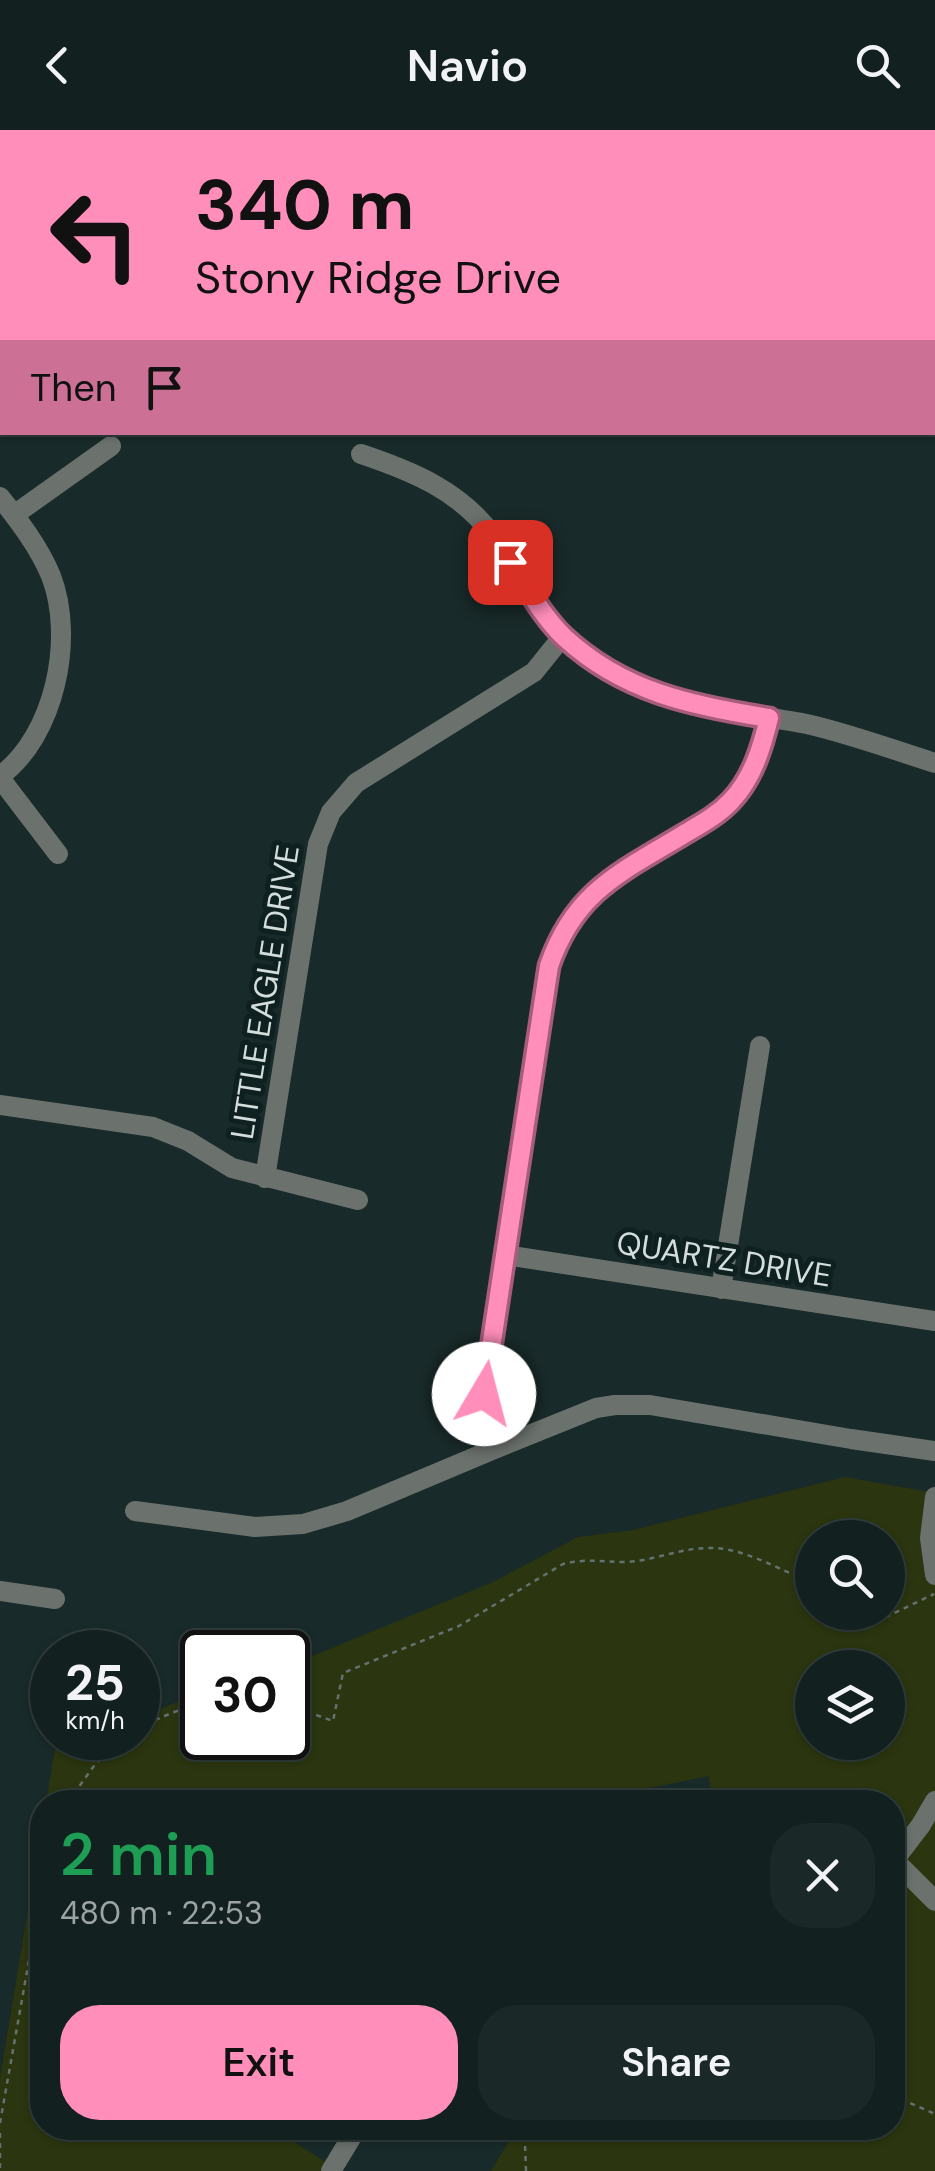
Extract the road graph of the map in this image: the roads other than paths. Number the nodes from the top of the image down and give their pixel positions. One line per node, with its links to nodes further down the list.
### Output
1 (111, 446): 4 (street)
2 (361, 454): 5 (street)
3 (0, 497): 4 (street)
4 (14, 515): 8 (street)
5 (563, 636): 6 (street); 12 (street, LITTLE EAGLE DRIVE)
6 (769, 718): 7 (street); 14 (street)
7 (935, 763)
8 (0, 777): 9 (street)
9 (58, 854)
10 (760, 1046): 15 (street)
11 (0, 1105): 12 (street)
12 (265, 1178): 13 (street)
13 (358, 1200)
14 (505, 1256): 15 (street, QUARTZ DRIVE); 17 (street)
15 (721, 1290): 16 (street, QUARTZ DRIVE)
16 (935, 1319)
17 (492, 1450): 18 (street); 20 (street)
18 (935, 1451)
19 (935, 1497): 21 (street)
20 (135, 1511)
21 (935, 1575)
22 (0, 1590): 23 (street)
23 (55, 1599)
24 (935, 1801): 25 (street)
25 (905, 1846)
26 (905, 1872): 27 (street)
27 (935, 1901)
28 (350, 2140): 29 (street)
29 (331, 2171)

